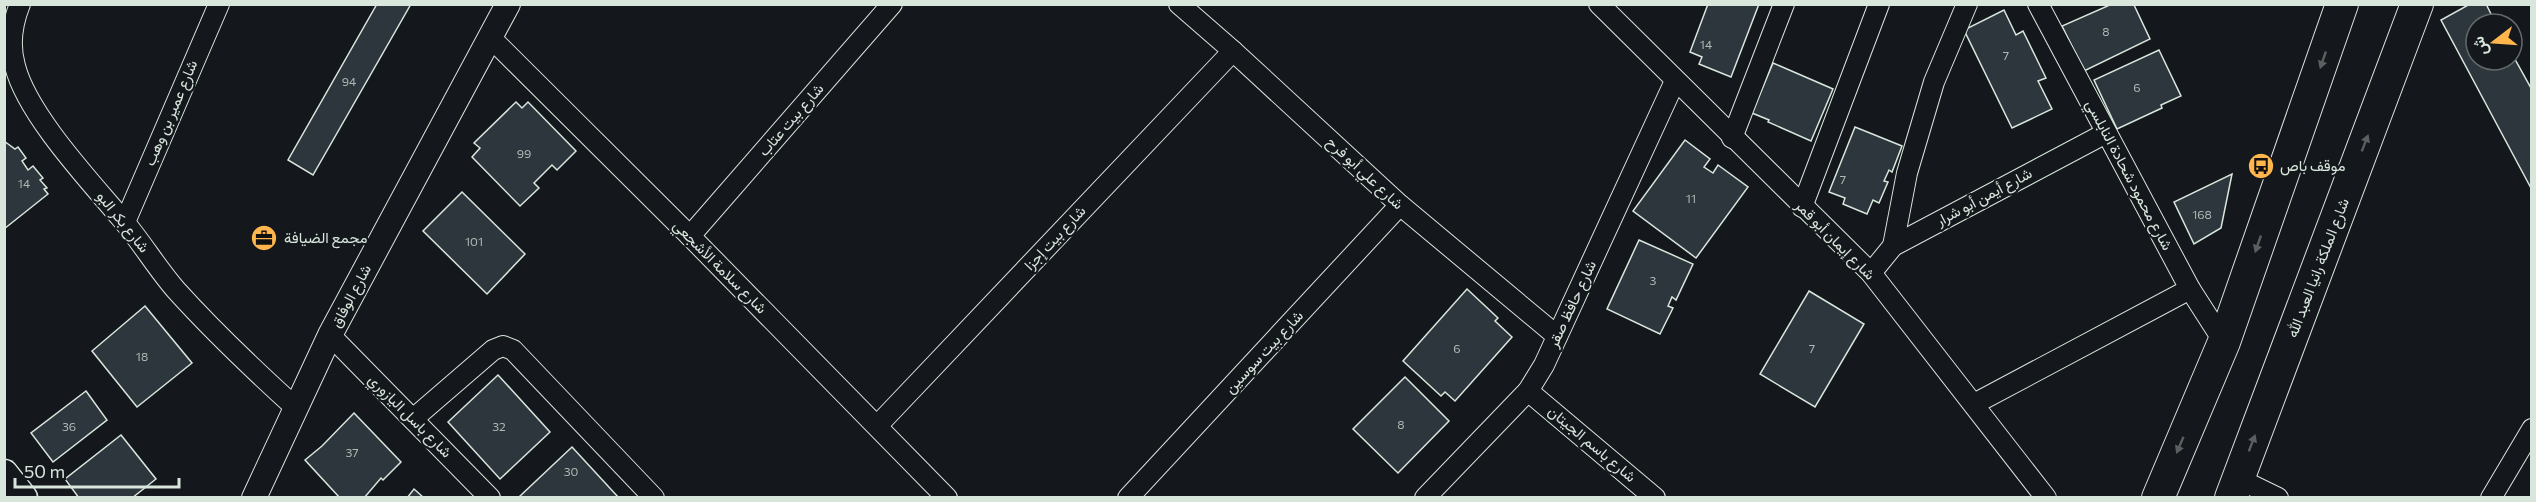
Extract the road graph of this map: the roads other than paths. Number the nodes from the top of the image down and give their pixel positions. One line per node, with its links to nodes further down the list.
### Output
1 (20, 4): 20 (street, شارع بكر البو)
2 (219, 4): 20 (street, شارع عمير بن وهب)
3 (508, 4): 13 (street, شارع الوفاق)
4 (892, 4): 21 (street, شارع بيت عتاب)
5 (1179, 4): 14 (street, شارع علي أبو فرح)
6 (1599, 4): 15 (street, شارع إيمان أبو قمر)
7 (1784, 4): 17 (street)
8 (1879, 4): 19 (street)
9 (1967, 4): 22 (street)
10 (2038, 4): 16 (street, شارع محمود شحادة النابلسي)
11 (2342, 4): 27 (main road, one-way to 27)
12 (2417, 4): 35 (main road, شارع الملكة رانيا العبد الله, one-way to 12)
13 (491, 38): 21 (street, شارع سلامة الأشجعي); 25 (street, شارع الوفاق)
14 (1233, 51): 18 (street, شارع علي أبو فرح); 32 (street, شارع بيت إجزا)
15 (1676, 81): 17 (street, شارع إيمان أبو قمر); 26 (street, شارع حافظ صقر)
16 (2106, 133): 22 (street, شارع أيمن أبو شرار); 24 (street, شارع محمود شحادة النابلسي)
17 (1732, 138): 19 (street, شارع إيمان أبو قمر)
18 (1400, 205): 26 (street, شارع علي أبو فرح); 41 (street, شارع بيت سوسين)
19 (1802, 207): 23 (street, شارع إيمان أبو قمر)
20 (124, 222): 30 (street, شارع بكر البو)
21 (690, 236): 32 (street, شارع سلامة الأشجعي)
22 (1893, 246): 23 (street, شارع أيمن أبو شرار)
23 (1871, 273): 29 (street, شارع إيمان أبو قمر)
24 (2190, 289): 27 (street, شارع محمود شحادة النابلسي); 29 (street)
25 (330, 335): 30 (street, شارع الوفاق); 31 (street, شارع باسل اليازوري)
26 (1557, 336): 28 (street, شارع حافظ صقر)
27 (2224, 342): 45 (main road, one-way to 45)
28 (1528, 391): 42 (street, شارع حافظ صقر); 43 (street, شارع باسم الجيتان)
29 (1974, 404): 44 (street, شارع إيمان أبو قمر)
30 (296, 408): 37 (street, شارع الوفاق)
31 (413, 418): 38 (street, شارع باسل اليازوري); 39 (street)
32 (877, 426): 40 (street, شارع سلامة الأشجعي)
33 (2532, 429): 47 (street)
34 (4, 474): 36 (main road)
35 (2235, 488): 46 (street)
36 (23, 498)
37 (254, 498)
38 (490, 498)
39 (654, 498)
40 (947, 498)
41 (1128, 498)
42 (1425, 498)
43 (1655, 498)
44 (2046, 498)
45 (2158, 498)
46 (2278, 498)
47 (2492, 498)

